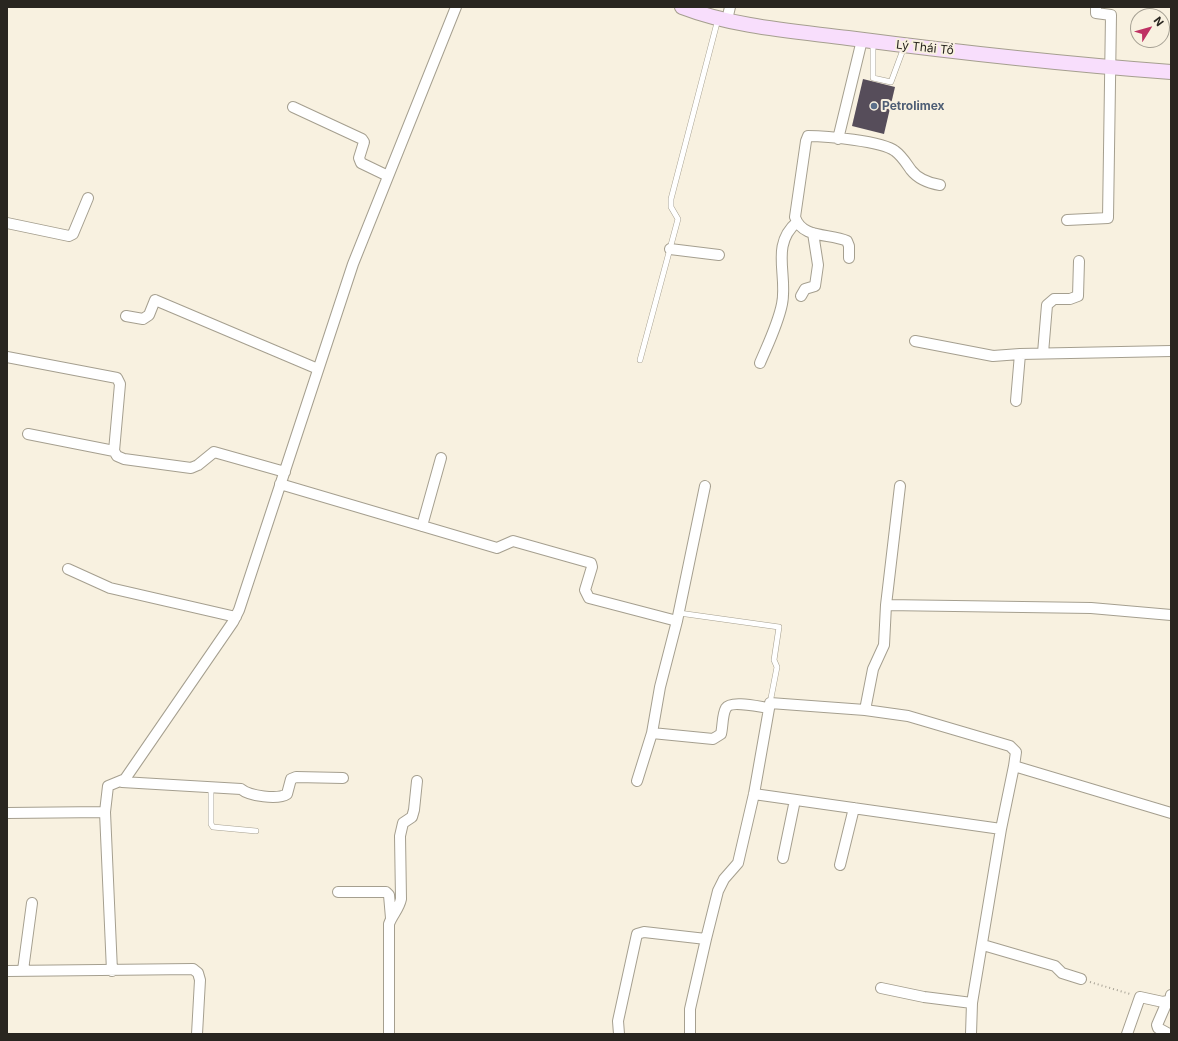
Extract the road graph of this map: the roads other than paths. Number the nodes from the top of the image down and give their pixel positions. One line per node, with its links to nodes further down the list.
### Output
1 (456, 7): 11 (street)
2 (682, 7): 4 (main road, Lý Thái Tổ)
3 (1096, 7): 7 (street)
4 (725, 15): 5 (main road, Lý Thái Tổ); 18 (lane)
5 (868, 41): 6 (main road, Lý Thái Tổ); 6 (lane); 10 (street)
6 (905, 46): 7 (main road, Lý Thái Tổ)
7 (1110, 68): 8 (main road, Lý Thái Tổ); 14 (street)
8 (1171, 72)
9 (292, 107): 11 (street)
10 (838, 139): 12 (street); 15 (street)
11 (388, 176): 31 (street)
12 (940, 185)
13 (88, 198): 16 (street)
14 (1067, 220)
15 (797, 222): 17 (street); 30 (street)
16 (7, 223)
17 (813, 233): 20 (street); 22 (street)
18 (670, 249): 19 (street); 29 (lane)
19 (720, 255)
20 (848, 258)
21 (1079, 261): 26 (street)
22 (801, 296)
23 (126, 316): 31 (street)
24 (915, 341): 27 (street)
25 (1171, 351): 26 (street)
26 (1043, 353): 27 (street)
27 (1020, 354): 32 (street)
28 (7, 357): 34 (street)
29 (640, 360)
30 (760, 363)
31 (318, 369): 36 (street)
32 (1016, 401)
33 (28, 434): 34 (street)
34 (114, 451): 36 (street)
35 (441, 458): 40 (street)
36 (284, 472): 37 (street)
37 (280, 484): 40 (street); 44 (street)
38 (705, 486): 45 (street)
39 (900, 486): 42 (street)
40 (422, 526): 45 (street)
41 (68, 569): 44 (street)
42 (886, 605): 43 (street); 47 (street)
43 (1171, 615)
44 (236, 617): 53 (street)
45 (678, 617): 46 (lane); 48 (street)
46 (770, 706): 47 (street); 48 (street); 55 (street)
47 (864, 710): 49 (street)
48 (652, 733): 52 (street)
49 (1014, 766): 60 (street); 61 (street)
50 (343, 778): 54 (street)
51 (417, 781): 67 (street)
52 (637, 781)
53 (122, 782): 54 (street); 58 (street)
54 (211, 788): 62 (lane)
55 (754, 794): 56 (street); 68 (street)
56 (795, 800): 57 (street); 63 (street)
57 (854, 808): 61 (street); 64 (street)
58 (105, 812): 59 (street); 72 (street)
59 (7, 813)
60 (1171, 813)
61 (1001, 829): 69 (street)
62 (256, 831)
63 (783, 858)
64 (840, 865)
65 (338, 892): 67 (street)
66 (32, 904): 70 (street)
67 (391, 918): 78 (street)
68 (706, 939): 79 (street); 80 (street)
69 (983, 945): 73 (street); 76 (street)
70 (23, 970): 71 (street); 72 (street)
71 (7, 971)
72 (112, 971): 77 (street)
73 (1082, 979)
74 (881, 988): 76 (street)
75 (1169, 998): 82 (street); 83 (street)
76 (972, 1002): 81 (street)
77 (197, 1034)
78 (389, 1034)
79 (619, 1034)
80 (690, 1034)
81 (971, 1034)
82 (1127, 1034)
83 (1169, 1034)

